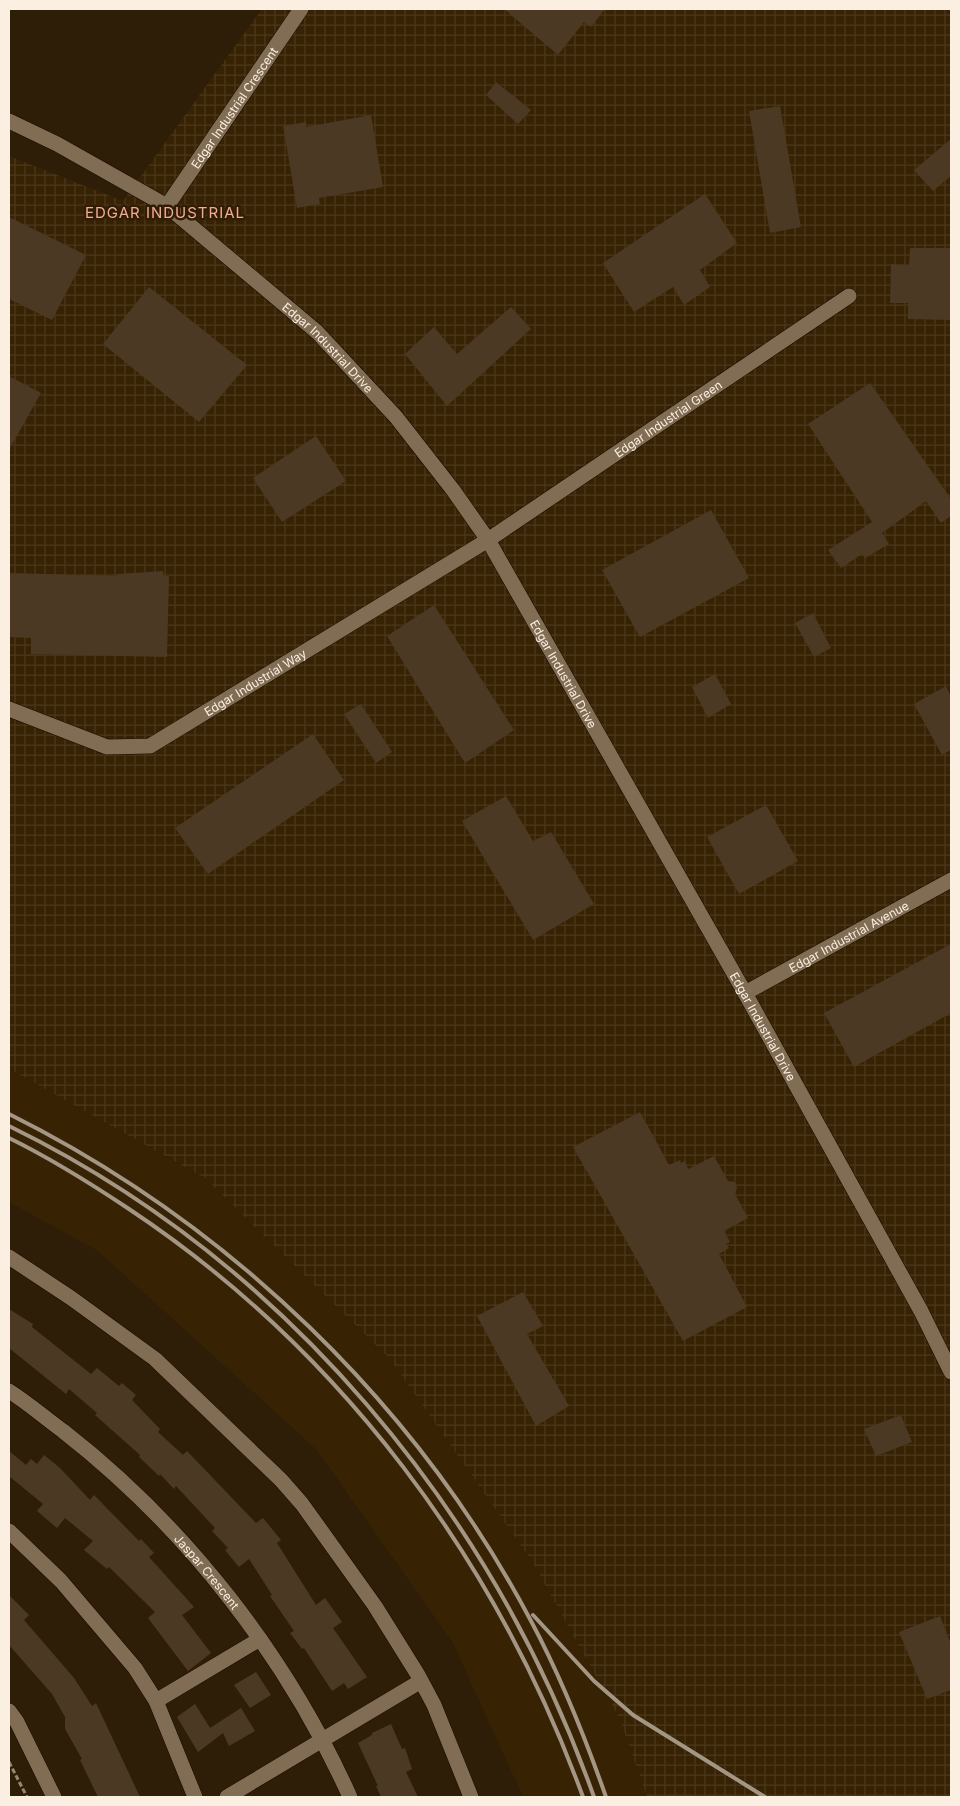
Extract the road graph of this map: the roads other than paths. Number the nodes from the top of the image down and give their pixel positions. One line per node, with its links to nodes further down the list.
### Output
1 (301, 9): 3 (street, Edgar Industrial Crescent)
2 (9, 121): 3 (street, Edgar Industrial Drive)
3 (167, 206): 5 (street, Edgar Industrial Drive)
4 (849, 296): 5 (street, Edgar Industrial Green)
5 (488, 540): 6 (street, Edgar Industrial Way); 8 (street, Edgar Industrial Drive)
6 (9, 709)
7 (951, 880): 8 (street, Edgar Industrial Avenue)
8 (745, 992): 10 (street, Edgar Industrial Drive)
9 (9, 1257): 14 (street)
10 (951, 1372)
11 (9, 1391): 13 (street, Jaspar Crescent)
12 (9, 1530): 15 (street)
13 (260, 1640): 15 (street); 17 (street, Jaspar Crescent)
14 (421, 1681): 17 (street); 22 (street)
15 (156, 1701): 19 (street)
16 (9, 1711): 18 (street)
17 (321, 1739): 20 (street); 21 (street, Jaspar Crescent)
18 (54, 1797)
19 (194, 1797)
20 (228, 1797)
21 (350, 1797)
22 (471, 1797)

